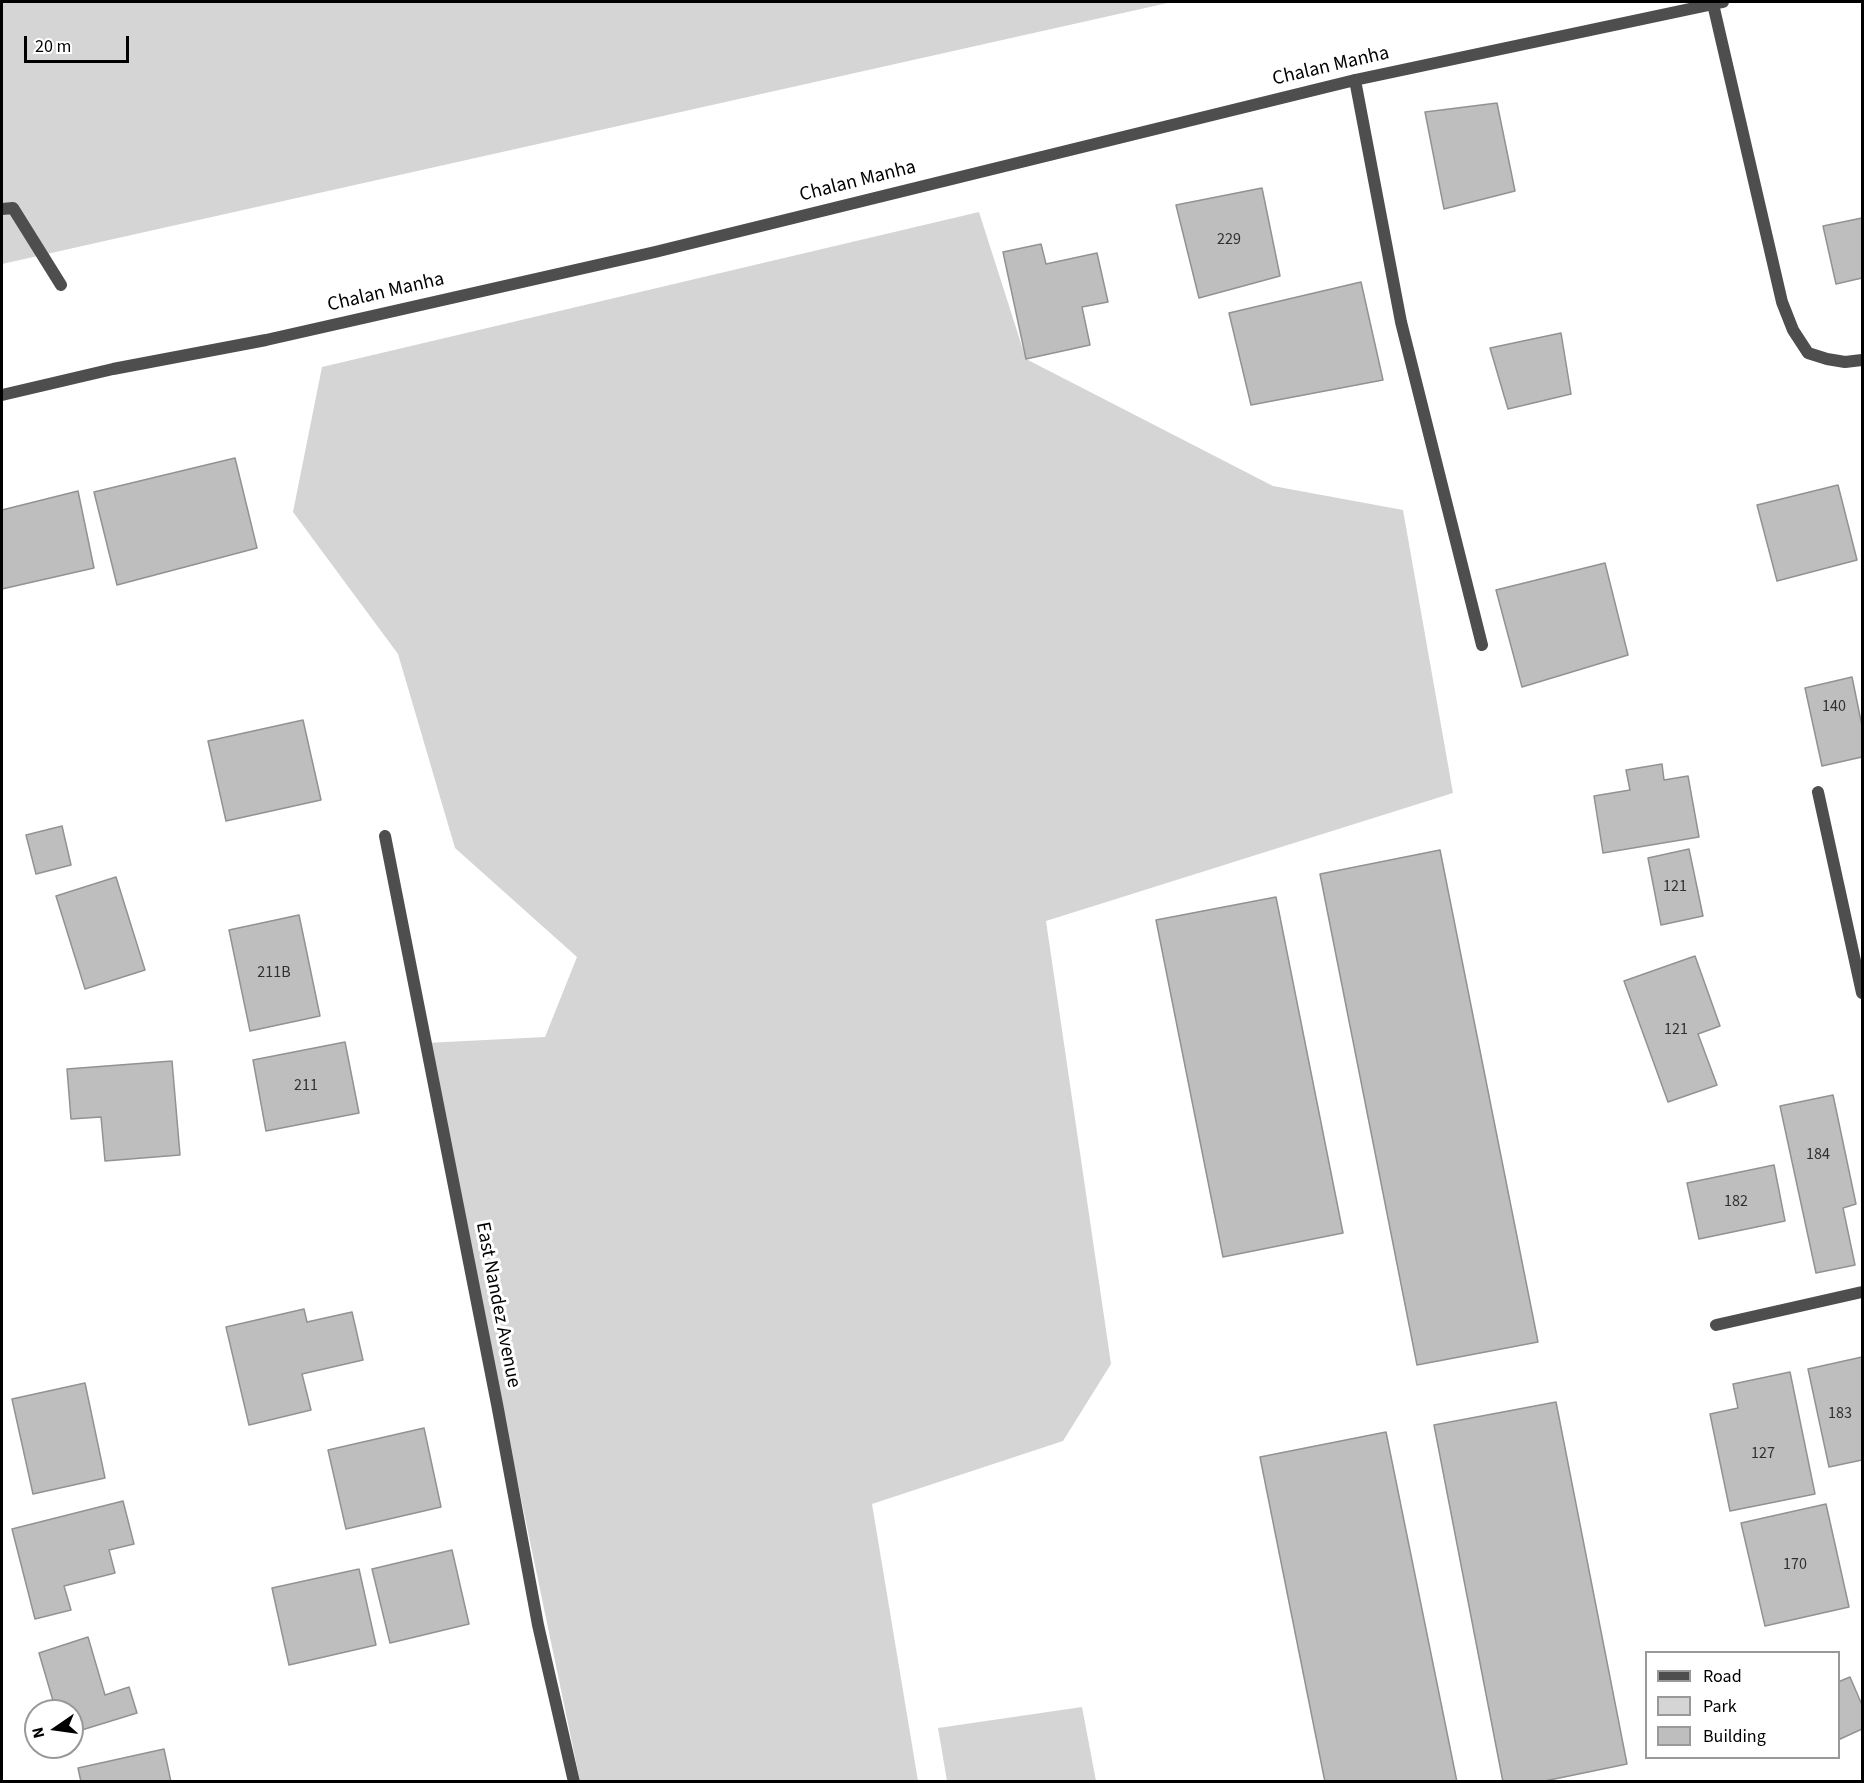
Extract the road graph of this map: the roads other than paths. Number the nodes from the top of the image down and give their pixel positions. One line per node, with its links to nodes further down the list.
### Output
1 (1718, 3): 2 (street, Chalan Manha); 5 (street)
2 (1355, 80): 6 (street, Chalan Manha); 7 (street)
3 (2, 209): 4 (street)
4 (60, 285)
5 (1863, 360)
6 (2, 395)
7 (1482, 645)
8 (1818, 792): 10 (street)
9 (385, 836): 13 (street, East Nandez Avenue)
10 (1863, 993)
11 (1863, 1292): 12 (street)
12 (1716, 1325)
13 (574, 1782)

